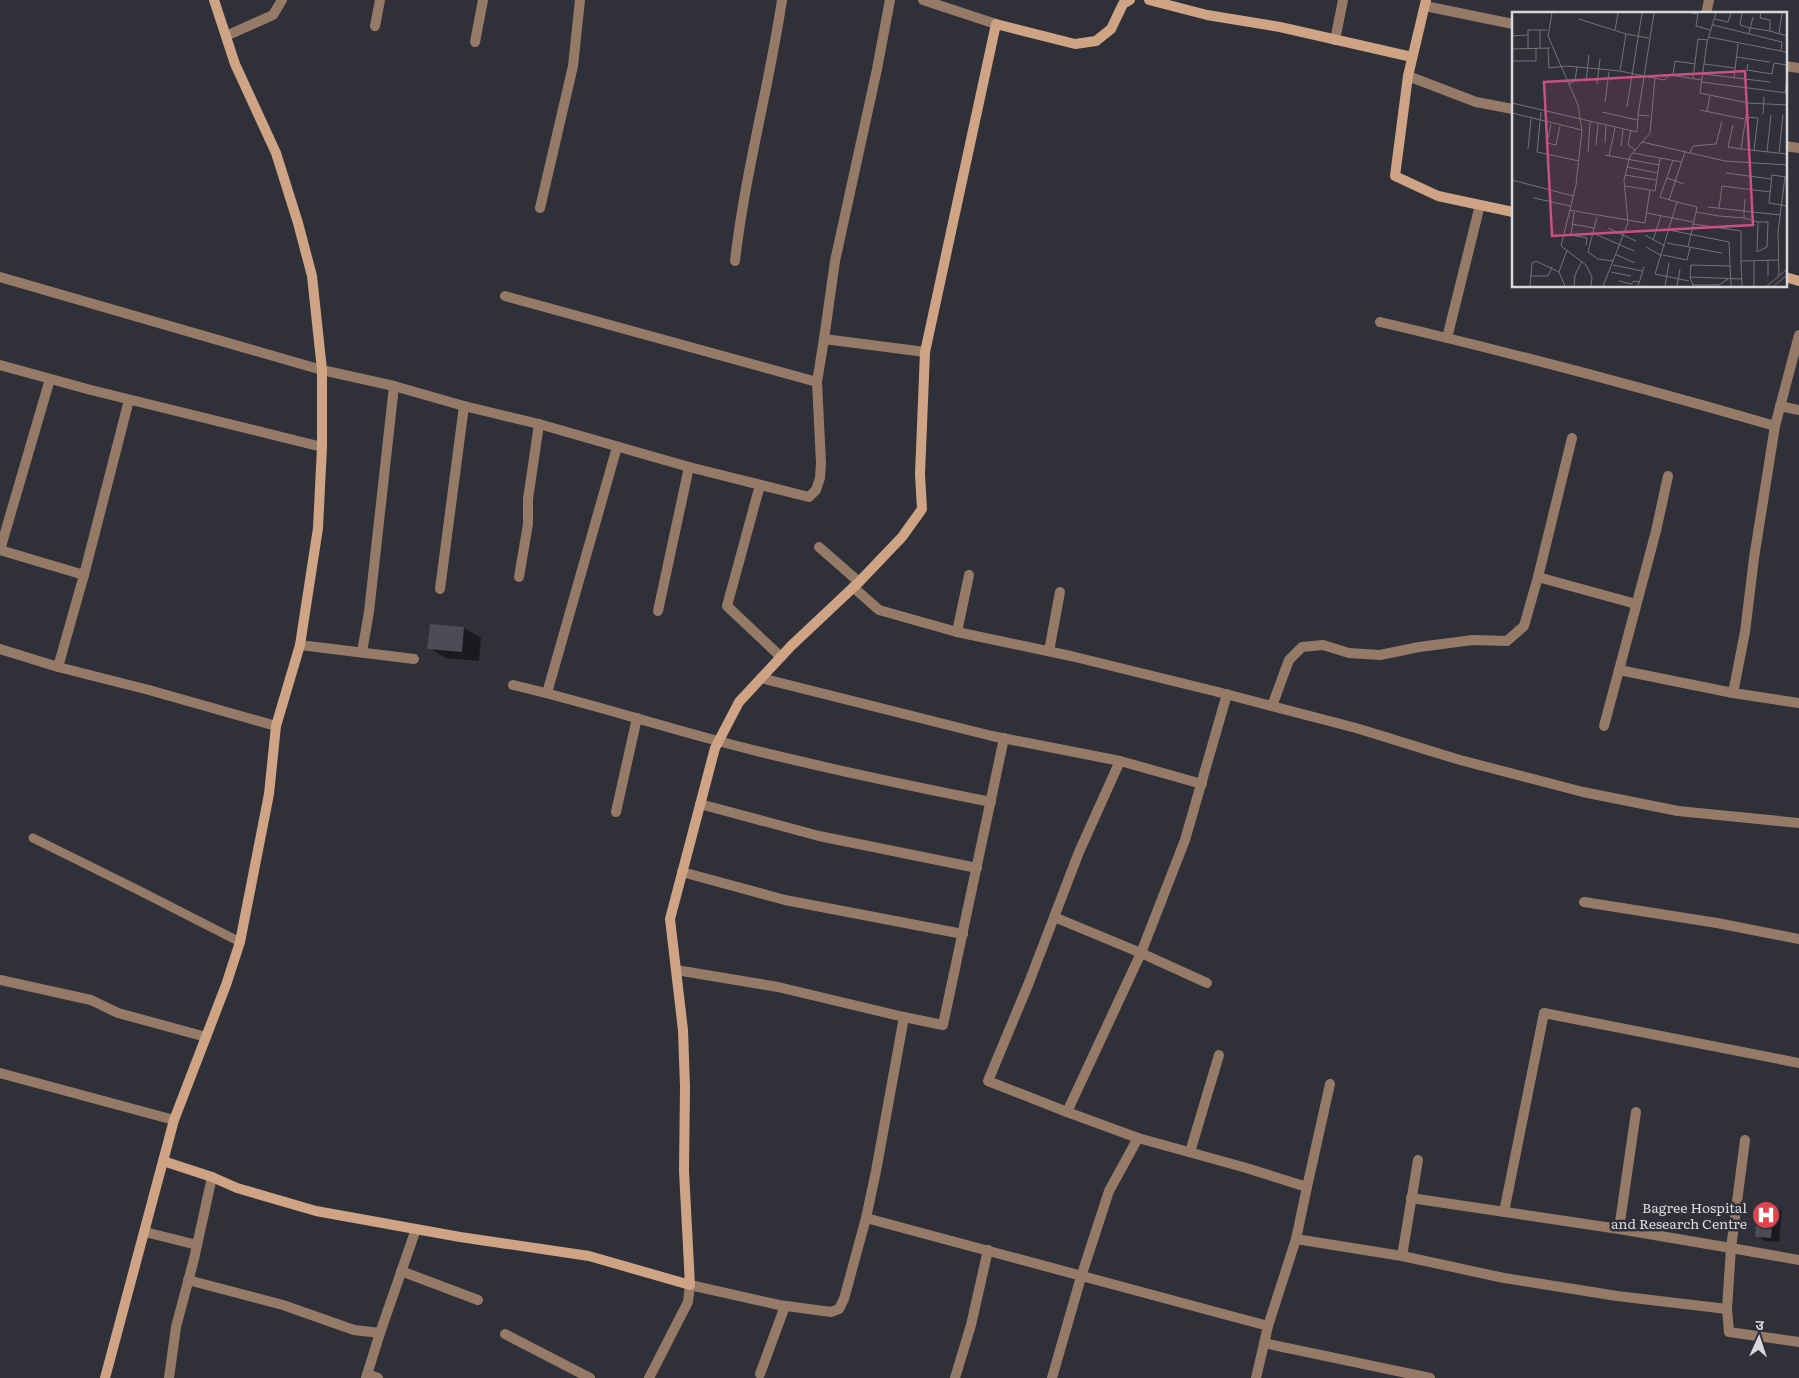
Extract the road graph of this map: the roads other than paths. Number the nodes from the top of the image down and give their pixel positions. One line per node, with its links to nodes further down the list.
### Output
1 (214, 0): 17 (street)
2 (282, 0): 17 (street)
3 (380, 0): 16 (street)
4 (483, 0): 19 (street)
5 (580, 0): 28 (street)
6 (782, 0): 30 (street)
7 (890, 0): 38 (street)
8 (924, 0): 14 (street)
9 (1130, 0): 14 (street)
10 (1149, 0): 12 (street)
11 (1342, 0): 18 (street)
12 (1160, 1): 18 (street)
13 (1425, 3): 15 (street); 20 (street)
14 (996, 24): 39 (street)
15 (1512, 24)
16 (375, 26)
17 (226, 36): 41 (street)
18 (1335, 40): 20 (street)
19 (475, 42)
20 (1412, 57): 23 (street)
21 (1786, 66): 22 (street)
22 (1799, 68)
23 (1408, 76): 24 (street); 27 (street)
24 (1512, 109)
25 (1786, 146): 26 (street)
26 (1799, 148)
27 (1480, 205): 29 (street); 37 (street)
28 (540, 208)
29 (1512, 212)
30 (735, 261)
31 (0, 276): 41 (street)
32 (1786, 277): 33 (street)
33 (1799, 281)
34 (505, 296): 43 (street)
35 (1380, 322): 37 (street)
36 (1799, 335): 47 (street)
37 (1447, 338): 50 (street)
38 (824, 339): 39 (street); 43 (street)
39 (925, 352): 63 (street)
40 (0, 365): 42 (street)
41 (322, 370): 44 (street); 53 (street)
42 (50, 379): 45 (street); 58 (street)
43 (817, 382): 56 (street)
44 (394, 386): 46 (street); 71 (street)
45 (130, 400): 53 (street); 59 (street)
46 (464, 406): 49 (street); 64 (street)
47 (1780, 406): 48 (street); 50 (street)
48 (1799, 410)
49 (539, 424): 52 (street); 61 (street)
50 (1775, 426): 79 (street)
51 (1572, 438): 62 (street)
52 (617, 447): 54 (street); 80 (street)
53 (322, 448): 69 (street)
54 (689, 467): 56 (street); 67 (street)
55 (1668, 476): 66 (street)
56 (760, 485): 73 (street)
57 (819, 547): 63 (street)
58 (0, 550): 59 (street)
59 (84, 575): 75 (street)
60 (969, 575): 68 (street)
61 (519, 577)
62 (1538, 577): 66 (street); 83 (street)
63 (856, 584): 68 (street); 73 (street)
64 (440, 589)
65 (1060, 592): 72 (street)
66 (1636, 604): 76 (street)
67 (658, 611)
68 (957, 632): 72 (street)
69 (300, 646): 71 (street); 85 (street)
70 (0, 649): 75 (street)
71 (362, 652): 74 (street)
72 (1049, 652): 81 (street)
73 (781, 657): 77 (street)
74 (414, 659)
75 (58, 667): 85 (street)
76 (1619, 670): 79 (street); 86 (street)
77 (761, 678): 87 (street); 88 (street)
78 (514, 685): 80 (street)
79 (1733, 692): 82 (street)
80 (547, 693): 84 (street)
81 (1227, 694): 83 (street); 90 (street)
82 (1799, 704)
83 (1272, 706): 94 (street)
84 (637, 718): 88 (street); 93 (street)
85 (276, 726): 102 (street)
86 (1604, 726)
87 (1004, 738): 89 (street); 91 (street)
88 (719, 741): 91 (street); 92 (street)
89 (1120, 761): 90 (street); 99 (street)
90 (1202, 784): 103 (street)
91 (991, 802): 96 (street)
92 (700, 804): 96 (street); 97 (street)
93 (616, 812)
94 (1799, 822)
95 (33, 838): 102 (lane)
96 (977, 868): 100 (street)
97 (682, 872): 100 (street); 104 (street)
98 (1584, 902): 101 (street)
99 (1054, 917): 103 (street); 113 (street)
100 (963, 934): 107 (street)
101 (1799, 939)
102 (240, 942): 108 (street)
103 (1141, 953): 106 (street); 113 (street)
104 (676, 970): 107 (street); 138 (street)
105 (0, 980): 108 (street)
106 (1207, 983)
107 (904, 1017): 125 (street)
108 (206, 1037): 115 (street)
109 (1219, 1055): 118 (street)
110 (1799, 1063): 124 (street)
111 (0, 1073): 115 (street)
112 (1330, 1084): 122 (street)
113 (1067, 1112): 116 (street)
114 (1636, 1112): 127 (street)
115 (174, 1120): 120 (street)
116 (1138, 1138): 118 (street); 136 (street)
117 (1745, 1140): 131 (street)
118 (1190, 1152): 122 (street)
119 (1418, 1160): 123 (street)
120 (163, 1161): 121 (street); 128 (street)
121 (212, 1177): 126 (street); 130 (street)
122 (1307, 1187): 129 (street)
123 (1411, 1198): 124 (street); 133 (street)
124 (1504, 1212): 127 (street)
125 (866, 1218): 132 (street); 140 (street)
126 (416, 1229): 135 (street); 138 (street)
127 (1619, 1229): 131 (street)
128 (145, 1232): 130 (street); 149 (street)
129 (1296, 1239): 133 (street); 142 (street)
130 (197, 1245): 137 (street)
131 (1731, 1248): 134 (street); 141 (street)
132 (988, 1250): 136 (street); 153 (street)
133 (1402, 1256): 141 (street)
134 (1799, 1260)
135 (401, 1271): 139 (street); 143 (street)
136 (1081, 1276): 142 (street); 154 (street)
137 (188, 1280): 143 (street); 150 (street)
138 (690, 1285): 140 (street); 152 (street)
139 (478, 1300)
140 (785, 1306): 147 (street)
141 (1728, 1309): 145 (street)
142 (1268, 1326): 146 (street)
143 (380, 1333): 148 (street)
144 (505, 1334): 151 (street)
145 (1799, 1342)
146 (1264, 1343): 155 (street); 156 (street)
147 (760, 1374)
148 (370, 1377)
149 (105, 1378)
150 (169, 1378)
151 (590, 1378)
152 (649, 1378)
153 (955, 1378)
154 (1052, 1378)
155 (1256, 1378)
156 (1430, 1378)

